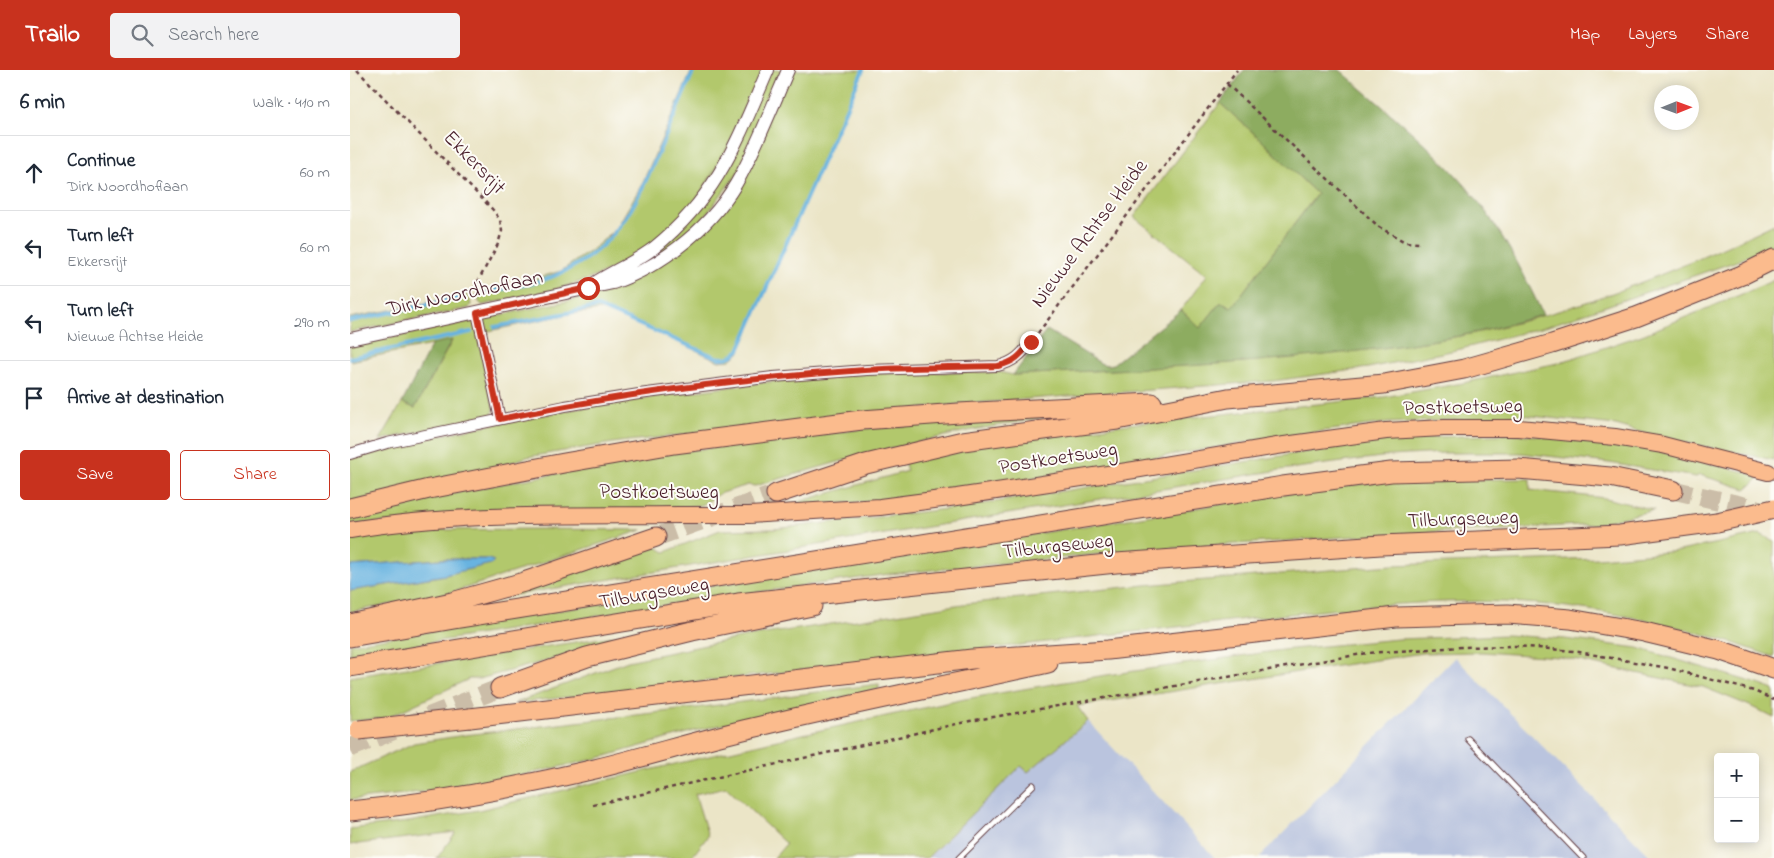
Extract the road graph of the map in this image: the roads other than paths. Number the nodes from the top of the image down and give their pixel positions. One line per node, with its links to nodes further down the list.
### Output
1 (768, 70): 4 (street, Dirk Noordhoflaan)
2 (788, 70): 4 (street, Dirk Noordhoflaan)
3 (1774, 259): 8 (highway)
4 (588, 288): 5 (street, Dirk Noordhoflaan)
5 (477, 313): 6 (street, Dirk Noordhoflaan); 9 (street)
6 (350, 339)
7 (1031, 342): 9 (street)
8 (1228, 398): 13 (highway); 14 (highway)
9 (500, 419): 10 (street)
10 (350, 454)
11 (1768, 472): 16 (highway, Postkoetsweg, bridge)
12 (1673, 490): 20 (highway)
13 (776, 494)
14 (350, 508)
15 (1774, 509): 18 (highway, Tilburgseweg, bridge)
16 (350, 530)
17 (656, 537): 19 (highway)
18 (913, 585): 22 (highway, Tilburgseweg); 24 (highway)
19 (350, 624)
20 (350, 637)
21 (1108, 650): 23 (highway); 25 (highway, bridge); 28 (highway)
22 (350, 667)
23 (1774, 669)
24 (500, 688)
25 (354, 730)
26 (1468, 739): 30 (lane)
27 (1032, 785): 29 (lane)
28 (350, 811)
29 (959, 858)
30 (1583, 858)

